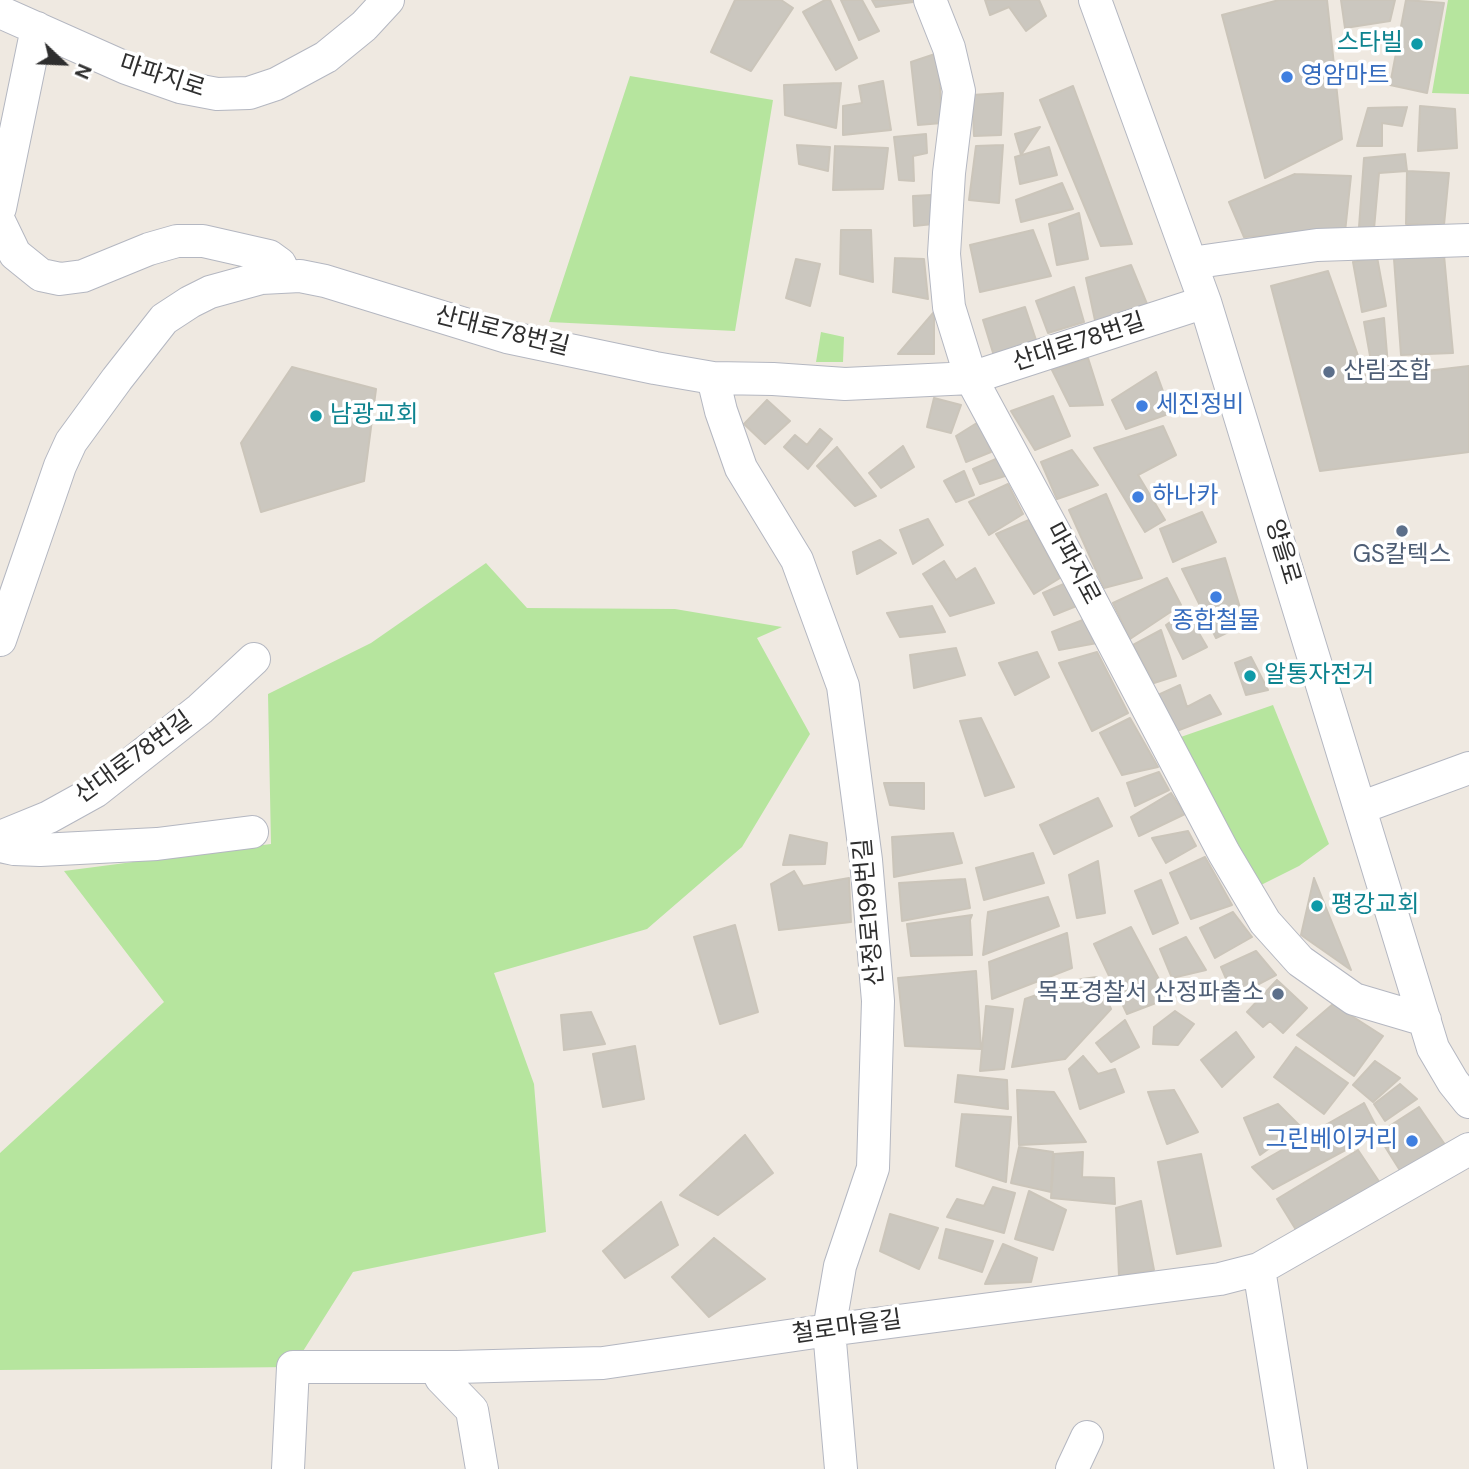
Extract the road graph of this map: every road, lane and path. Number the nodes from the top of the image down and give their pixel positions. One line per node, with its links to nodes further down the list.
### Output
1 (388, 0): 5 (street, 마파지로)
2 (930, 0): 13 (street, 마파지로)
3 (1095, 0): 9 (street, 양을로)
4 (0, 12): 5 (street, 마파지로)
5 (37, 28): 6 (street)
6 (0, 208)
7 (0, 223): 10 (street)
8 (1469, 240): 9 (street)
9 (1191, 263): 11 (street, 양을로)
10 (285, 275): 12 (street, 산대로78번길); 14 (street, 산대로78번길)
11 (1205, 302): 13 (street, 산대로78번길); 17 (street, 양을로)
12 (713, 378): 13 (street, 산대로78번길); 25 (street, 산정로199번길)
13 (971, 378): 21 (street, 마파지로)
14 (0, 640)
15 (254, 659): 19 (street, 산대로78번길)
16 (1469, 768): 17 (street)
17 (1360, 808): 21 (street, 양을로)
18 (252, 832): 20 (street)
19 (0, 837)
20 (0, 846)
21 (1425, 1020): 22 (street, 양을로)
22 (1469, 1102)
23 (1469, 1149): 24 (street, 철로마을길)
24 (1259, 1269): 25 (street, 철로마을길); 32 (street)
25 (830, 1330): 26 (street, 철로마을길); 30 (street, 산정로199번길)
26 (436, 1367): 28 (street, 철로마을길); 29 (street)
27 (1087, 1437): 31 (street)
28 (288, 1469)
29 (482, 1469)
30 (841, 1469)
31 (1072, 1469)
32 (1291, 1469)

